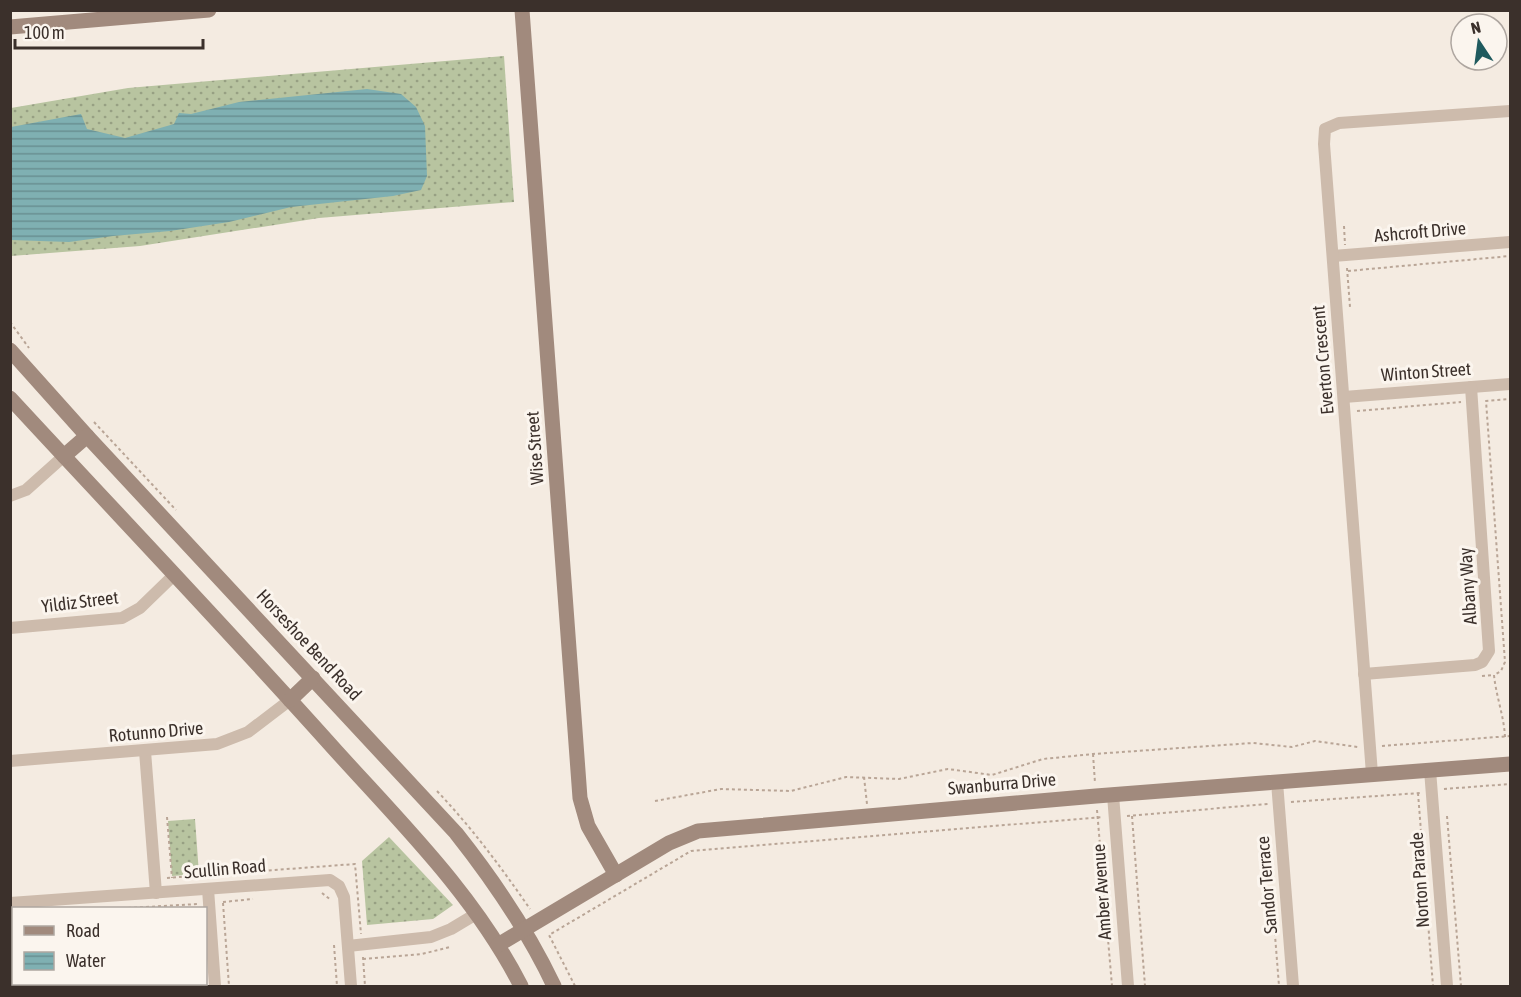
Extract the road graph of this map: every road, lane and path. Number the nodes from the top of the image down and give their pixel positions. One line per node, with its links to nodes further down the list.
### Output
1 (209, 10): 3 (street)
2 (522, 10): 48 (street, Wise Street)
3 (10, 27)
4 (1510, 111): 6 (street, Everton Crescent)
5 (1510, 242): 6 (street, Ashcroft Drive)
6 (1333, 256): 12 (street, Everton Crescent)
7 (1510, 256): 8 (path)
8 (1348, 271)
9 (10, 350): 18 (street, Horseshoe Bend Road)
10 (1510, 384): 11 (street, Winton Street)
11 (1471, 387): 12 (street, Winton Street); 15 (street, Albany Way)
12 (1344, 397): 23 (street, Everton Crescent)
13 (10, 398): 19 (street)
14 (1510, 399): 16 (path)
15 (1472, 401): 16 (path); 17 (path); 23 (street, Albany Way)
16 (1486, 401): 24 (path)
17 (1357, 411)
18 (87, 436): 19 (street); 26 (street, Horseshoe Bend Road)
19 (64, 456): 20 (street); 21 (street)
20 (10, 496)
21 (174, 575): 22 (street, Yildiz Street); 27 (street)
22 (10, 628)
23 (1364, 674): 30 (street, Everton Crescent)
24 (1494, 675): 25 (path); 29 (path)
25 (1483, 676)
26 (313, 678): 27 (street); 60 (street, Horseshoe Bend Road)
27 (290, 699): 31 (street, Rotunno Drive); 59 (street)
28 (1510, 736): 29 (path)
29 (1505, 737): 30 (path)
30 (1370, 747): 35 (street, Everton Crescent); 41 (path)
31 (145, 751): 32 (street, Rotunno Drive); 51 (street)
32 (10, 761)
33 (1510, 764): 34 (street, Swanburra Drive)
34 (1430, 770): 35 (street, Swanburra Drive); 38 (street, Norton Parade)
35 (1372, 774): 36 (street, Swanburra Drive)
36 (1277, 782): 40 (street, Swanburra Drive); 42 (street, Sandor Terrace)
37 (1510, 784): 38 (path)
38 (1431, 791): 39 (path); 77 (street, Norton Parade)
39 (1418, 793): 42 (path); 76 (path)
40 (1113, 795): 46 (street, Amber Avenue); 48 (street, Swanburra Drive)
41 (655, 801)
42 (1279, 803): 44 (path); 75 (street, Sandor Terrace)
43 (1447, 812): 78 (path)
44 (1132, 816): 46 (path); 74 (path)
45 (167, 817): 49 (path)
46 (1115, 817): 47 (path); 73 (street, Amber Avenue)
47 (1098, 818): 71 (path); 72 (path)
48 (616, 875): 60 (street, Swanburra Drive)
49 (172, 878)
50 (208, 889): 51 (street, Scullin Road); 63 (street, Scullin Road); 66 (street)
51 (156, 893): 55 (street, Scullin Road)
52 (313, 894): 58 (path)
53 (257, 899): 54 (path)
54 (223, 902)
55 (10, 903)
56 (195, 904): 57 (path)
57 (196, 907)
58 (332, 910)
59 (476, 914): 62 (street); 63 (street)
60 (524, 929): 62 (street, Swanburra Drive); 70 (street, Horseshoe Bend Road)
61 (334, 943): 67 (path)
62 (498, 945): 69 (street)
63 (348, 946): 68 (street, Scullin Road)
64 (450, 947): 65 (path)
65 (363, 959)
66 (215, 987)
67 (337, 987)
68 (351, 987)
69 (521, 987)
70 (554, 987)
71 (575, 987)
72 (1112, 987)
73 (1128, 987)
74 (1145, 987)
75 (1293, 987)
76 (1433, 987)
77 (1447, 987)
78 (1461, 987)

